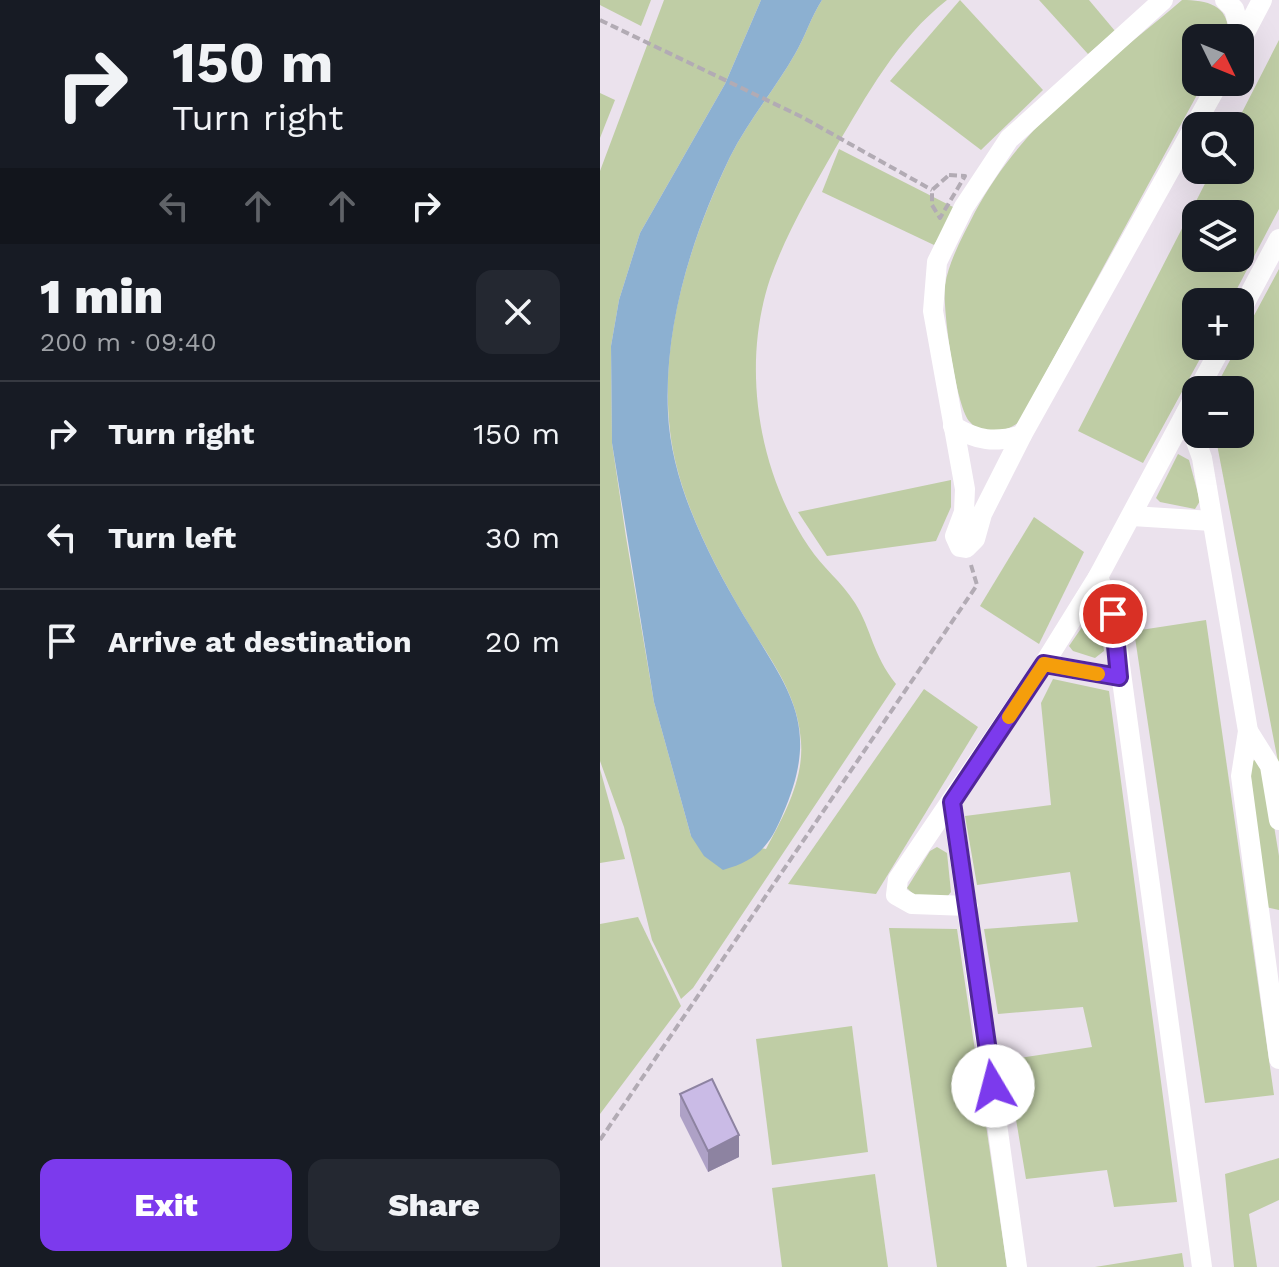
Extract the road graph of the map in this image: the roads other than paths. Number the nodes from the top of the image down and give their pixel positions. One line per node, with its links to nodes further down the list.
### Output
1 (1163, 0): 10 (street)
2 (1225, 0): 4 (street)
3 (1262, 0): 5 (street)
4 (1237, 24)
5 (1249, 24)
6 (1211, 96): 11 (street)
7 (1279, 239): 8 (street)
8 (1253, 288)
9 (1182, 421): 13 (street)
10 (953, 426): 11 (street); 11 (street)
11 (1022, 435)
12 (1199, 448): 14 (street)
13 (1132, 516): 14 (street); 15 (street)
14 (1212, 521): 18 (street)
15 (1098, 577): 16 (street); 17 (street)
16 (1044, 664): 17 (street); 19 (street)
17 (1119, 677): 25 (street)
18 (1248, 731): 20 (street); 22 (street)
19 (952, 802): 21 (street); 21 (street)
20 (1279, 820)
21 (968, 906): 24 (street)
22 (1269, 920): 23 (street)
23 (1279, 1059)
24 (1017, 1267)
25 (1202, 1267)

